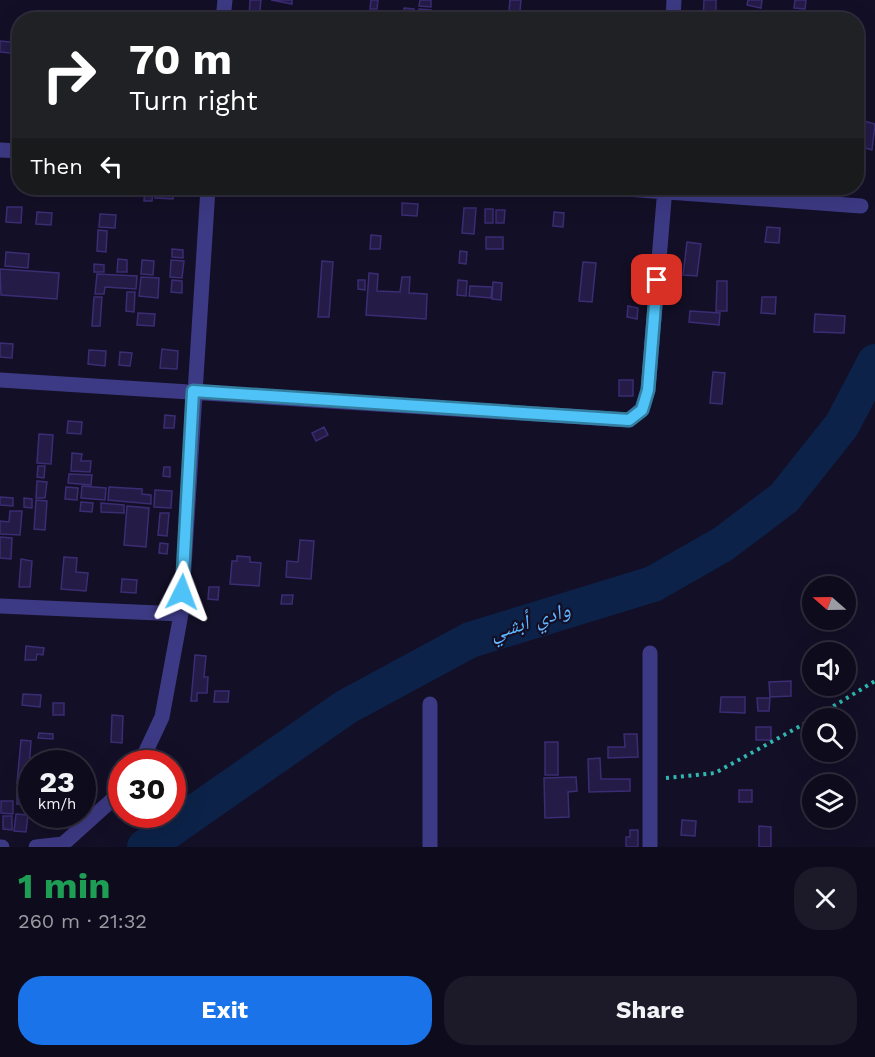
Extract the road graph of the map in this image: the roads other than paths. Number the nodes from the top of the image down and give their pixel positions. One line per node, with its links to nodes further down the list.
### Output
1 (207, 195): 6 (street)
2 (664, 195): 6 (street)
3 (734, 195): 4 (street)
4 (861, 206)
5 (0, 380): 6 (street)
6 (193, 391): 8 (street)
7 (0, 606): 8 (street)
8 (181, 614): 11 (street)
9 (650, 653): 15 (street)
10 (430, 704): 14 (street)
11 (147, 750)
12 (108, 804): 13 (street)
13 (36, 847)
14 (430, 847)
15 (650, 847)

